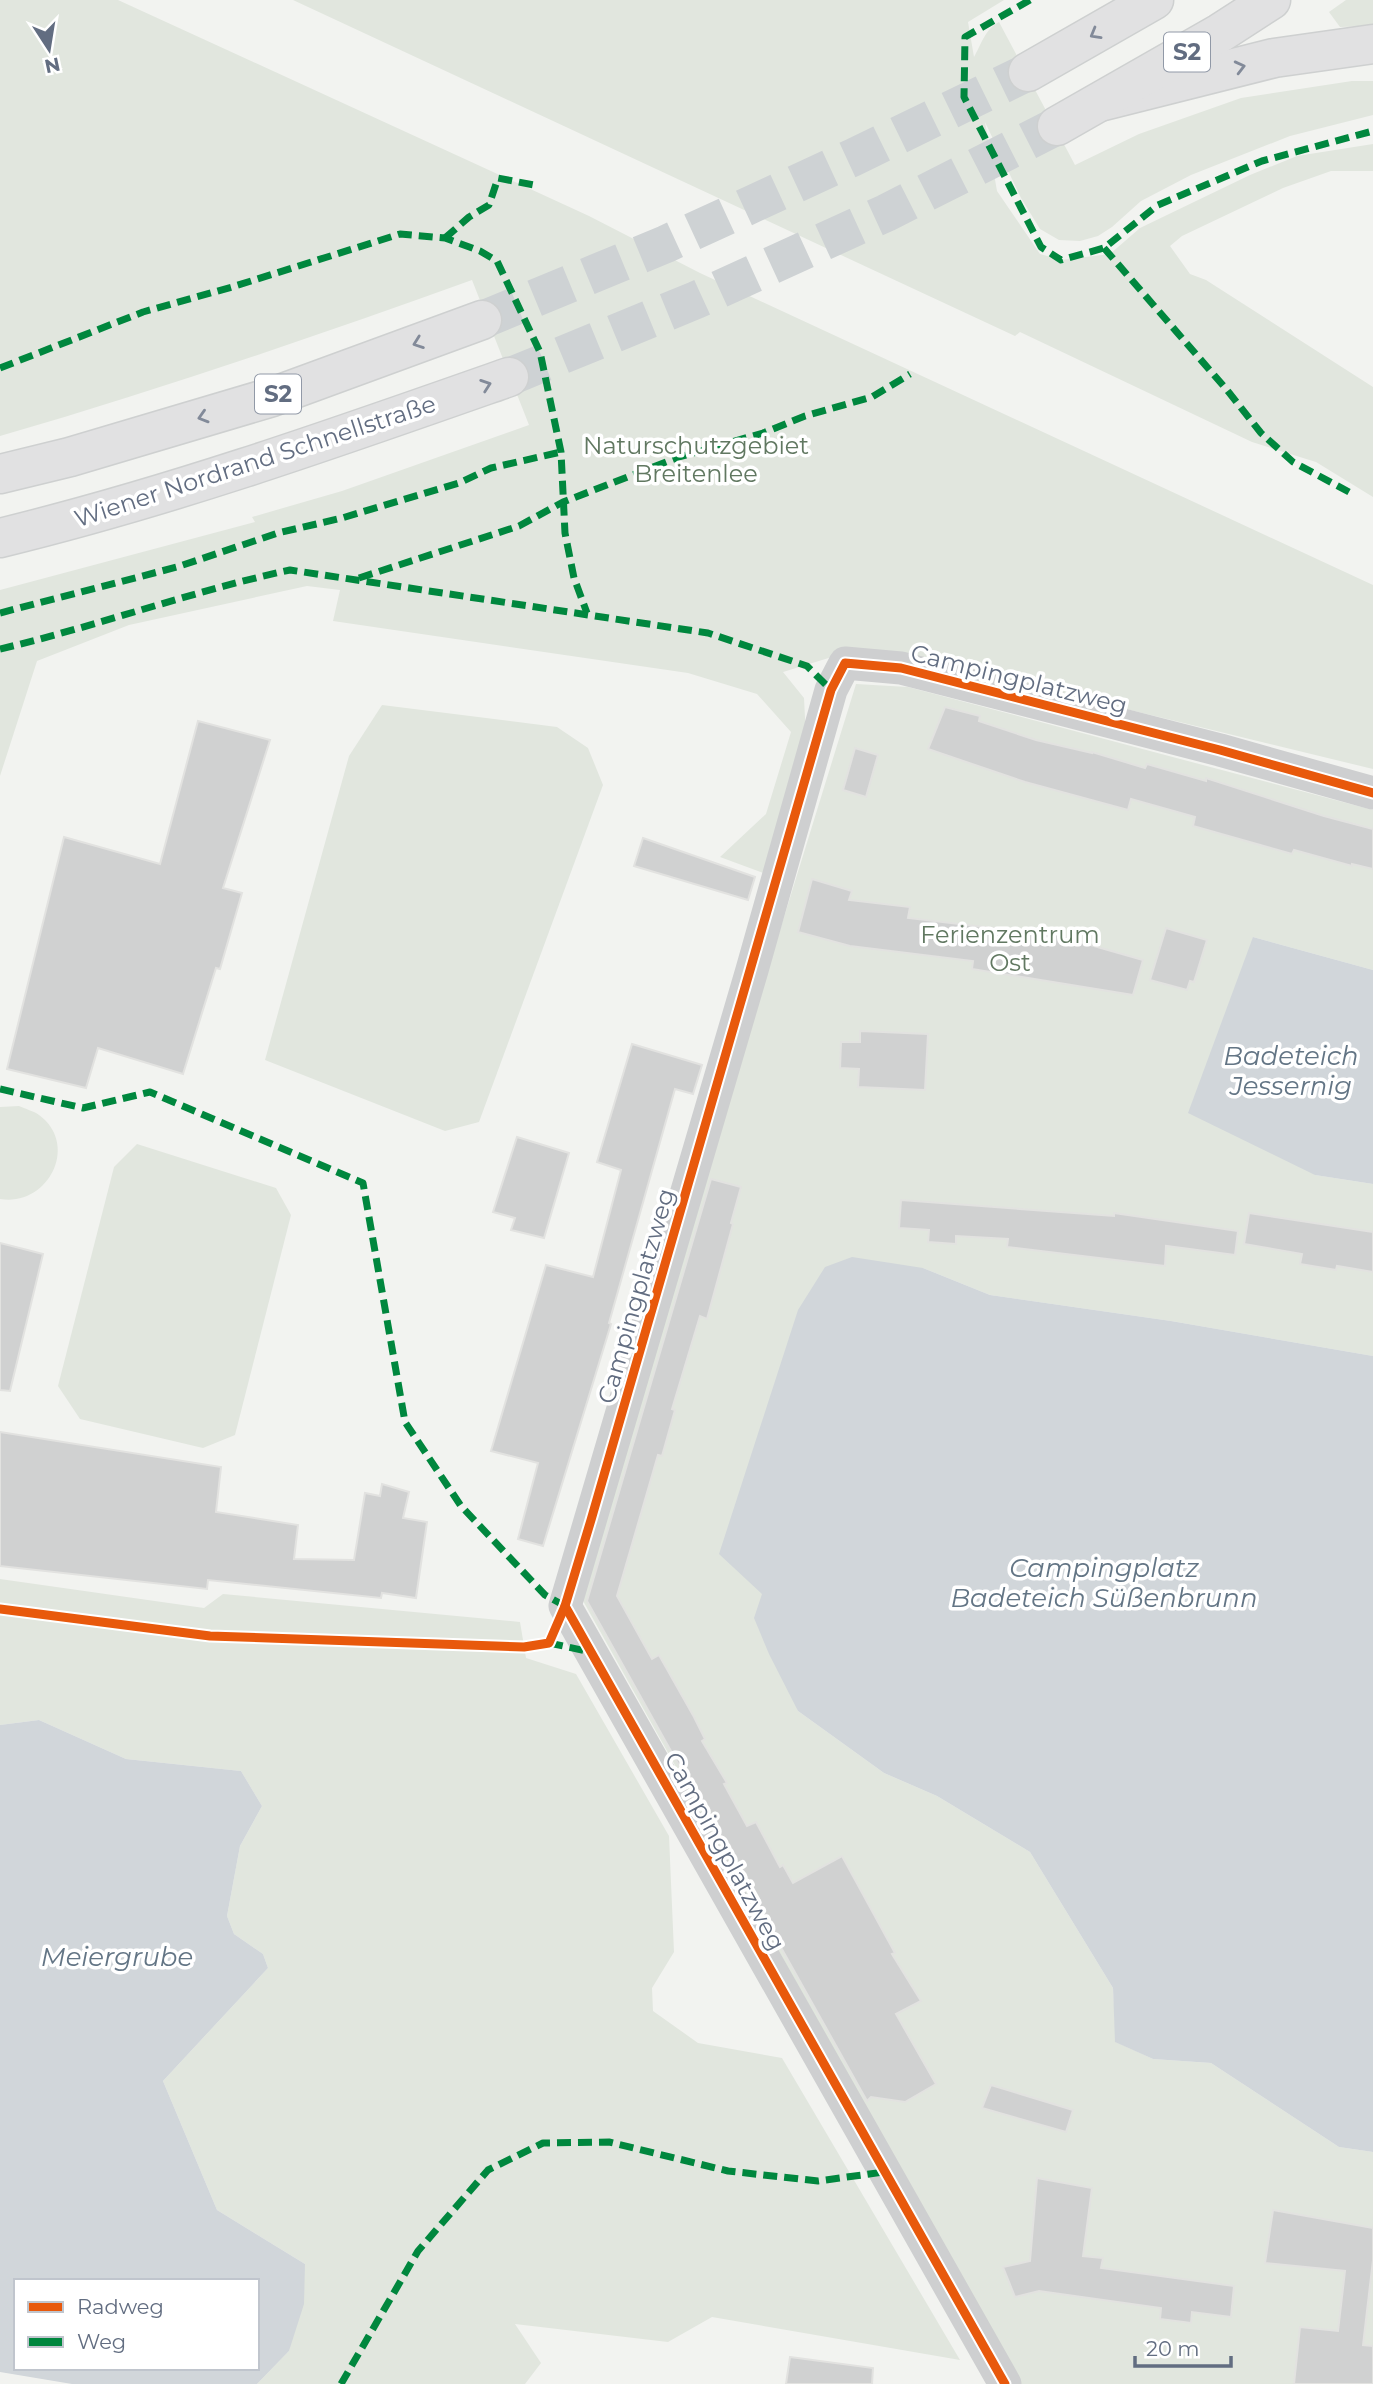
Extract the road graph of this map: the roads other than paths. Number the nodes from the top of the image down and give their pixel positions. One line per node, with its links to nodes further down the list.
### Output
1 (1154, 0): 4 (highway, S2, one-way to 4)
2 (1270, 0): 5 (highway, S2)
3 (1373, 44): 5 (highway, one-way to 3)
4 (1028, 72)
5 (1103, 101): 6 (highway, S2)
6 (1057, 126)
7 (482, 320): 9 (highway, S2, one-way to 9)
8 (509, 377): 10 (highway, Wiener Nordrand Schnellstraße / S2, one-way to 8)
9 (0, 474)
10 (0, 538)
11 (1373, 793): 12 (street, Campingplatzweg)
12 (1005, 2384)

